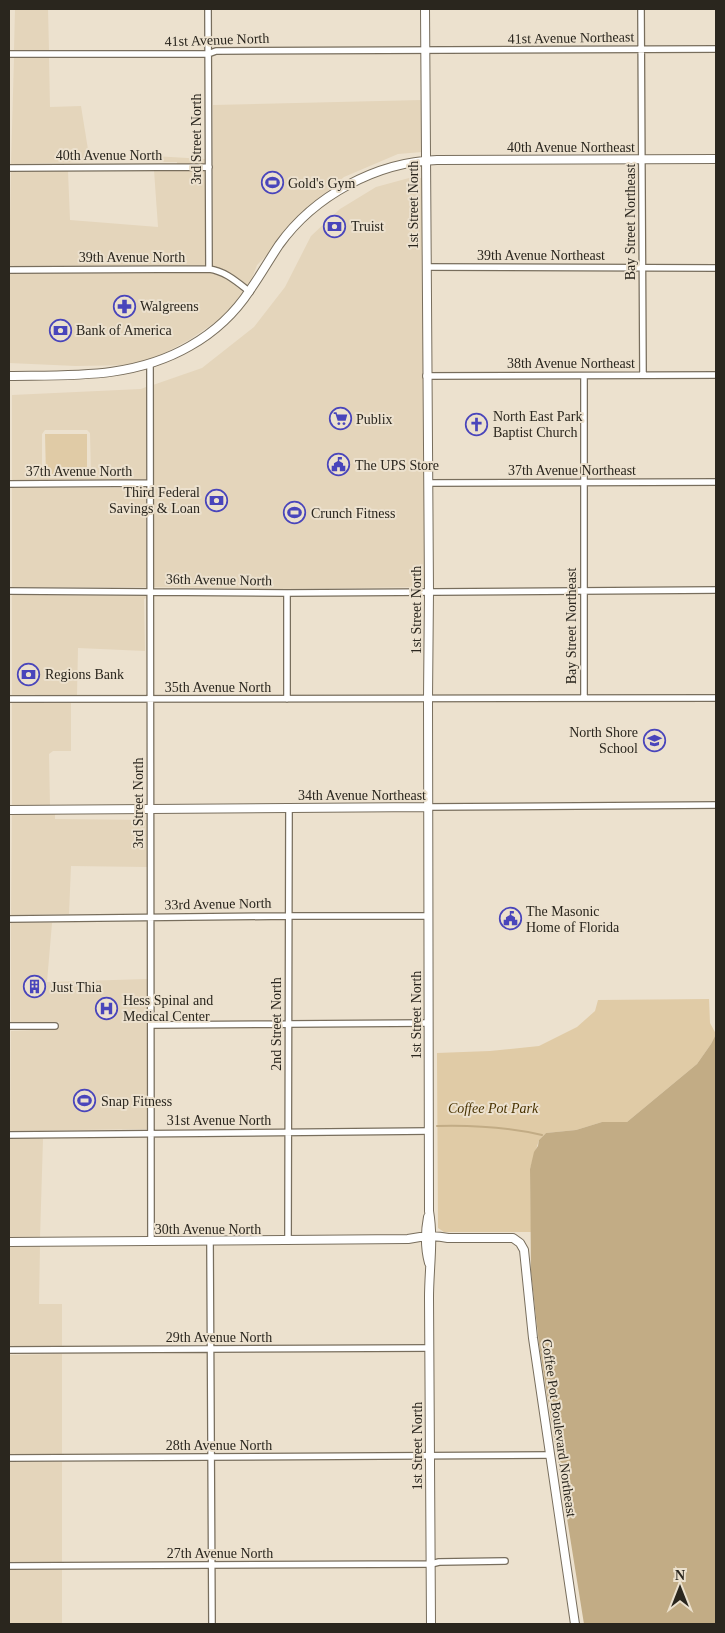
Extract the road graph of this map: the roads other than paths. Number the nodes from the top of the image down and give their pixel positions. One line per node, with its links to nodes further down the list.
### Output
1 (208, 9): 8 (street, 3rd Street North)
2 (425, 9): 5 (street, 1st Street North)
3 (641, 9): 6 (street, Bay Street Northeast)
4 (716, 49): 6 (street, 41st Avenue Northeast)
5 (425, 50): 6 (street, 41st Avenue Northeast); 8 (street, 41st Avenue North); 11 (street, 1st Street North)
6 (642, 50): 10 (street, Bay Street Northeast)
7 (9, 54): 8 (street, 41st Avenue North)
8 (208, 54): 12 (street, 3rd Street North)
9 (716, 159): 10 (street, 40th Avenue Northeast)
10 (643, 160): 11 (street, 40th Avenue Northeast); 15 (street, Bay Street Northeast)
11 (426, 161): 14 (street, 1st Street North); 19 (street)
12 (209, 167): 13 (street, 40th Avenue North); 17 (street, 3rd Street North)
13 (9, 168)
14 (426, 267): 15 (street, 39th Avenue Northeast); 24 (street, 1st Street North)
15 (642, 268): 16 (street, 39th Avenue Northeast); 21 (street, Bay Street Northeast)
16 (716, 268)
17 (209, 269): 18 (street, 39th Avenue North); 19 (street, 39th Avenue North)
18 (9, 270)
19 (250, 292): 20 (street)
20 (150, 364): 23 (street); 30 (street, 3rd Street North)
21 (643, 375): 22 (street, 38th Avenue Northeast); 25 (street, 38th Avenue Northeast)
22 (716, 375)
23 (9, 376)
24 (426, 376): 25 (street, 38th Avenue Northeast); 27 (street, 1st Street North)
25 (584, 376): 28 (street, Bay Street Northeast)
26 (716, 482): 28 (street, 37th Avenue Northeast)
27 (428, 483): 28 (street, 37th Avenue Northeast); 34 (street, 1st Street North)
28 (584, 483): 31 (street, Bay Street Northeast)
29 (9, 484): 30 (street, 37th Avenue North)
30 (150, 484): 35 (street, 3rd Street North)
31 (583, 590): 32 (street, 36th Avenue North); 34 (street, 36th Avenue North); 37 (street, Bay Street Northeast)
32 (716, 590)
33 (9, 591): 35 (street, 36th Avenue North)
34 (429, 591): 36 (street, 36th Avenue North); 38 (street, 1st Street North)
35 (150, 592): 36 (street, 36th Avenue North); 42 (street, 3rd Street North)
36 (287, 593): 41 (street)
37 (584, 697): 38 (street, 35th Avenue North); 39 (street, 35th Avenue North)
38 (428, 698): 41 (street, 35th Avenue North); 44 (street, 1st Street North)
39 (716, 698)
40 (9, 699): 42 (street, 35th Avenue North)
41 (287, 699): 42 (street, 35th Avenue North)
42 (150, 700): 47 (street, 3rd Street North)
43 (716, 805): 44 (street, 34th Avenue Northeast)
44 (428, 807): 45 (street, 34th Avenue Northeast); 49 (street, 1st Street North)
45 (289, 808): 47 (street, 34th Avenue Northeast); 48 (street, 2nd Street North)
46 (9, 810): 47 (street, 34th Avenue Northeast)
47 (150, 810): 50 (street, 3rd Street North)
48 (289, 916): 49 (street, 33rd Avenue North); 50 (street, 33rd Avenue North); 53 (street, 2nd Street North)
49 (428, 916): 52 (street, 1st Street North)
50 (151, 918): 51 (street, 33rd Avenue North); 54 (street, 3rd Street North)
51 (9, 919)
52 (428, 1023): 53 (street); 57 (street, 1st Street North)
53 (289, 1024): 54 (street); 58 (street, 2nd Street North)
54 (151, 1025): 59 (street, 3rd Street North)
55 (9, 1026): 56 (street)
56 (55, 1026)
57 (429, 1131): 58 (street, 31st Avenue North); 61 (street, 1st Street North)
58 (288, 1132): 59 (street, 31st Avenue North); 63 (street, 2nd Street North)
59 (151, 1133): 60 (street, 31st Avenue North); 65 (street, 3rd Street North)
60 (9, 1135)
61 (429, 1239): 63 (street, 30th Avenue North); 66 (street, 1st Street North); 69 (street, Coffee Pot Boulevard Northeast)
62 (210, 1241): 63 (street, 30th Avenue North); 65 (street, 30th Avenue North); 67 (street)
63 (288, 1241)
64 (9, 1242): 65 (street, 30th Avenue North)
65 (151, 1242)
66 (429, 1348): 67 (street, 29th Avenue North); 70 (street, 1st Street North)
67 (211, 1349): 68 (street, 29th Avenue North); 71 (street)
68 (9, 1350)
69 (549, 1455): 70 (street, 28th Avenue North); 79 (street, Coffee Pot Boulevard Northeast)
70 (430, 1456): 71 (street, 28th Avenue North); 74 (street, 1st Street North)
71 (211, 1457): 72 (street, 28th Avenue North); 75 (street)
72 (9, 1458)
73 (505, 1561): 74 (street, 27th Avenue North)
74 (430, 1564): 75 (street, 27th Avenue North); 78 (street, 1st Street North)
75 (212, 1565): 76 (street, 27th Avenue North); 77 (street)
76 (9, 1566)
77 (212, 1624)
78 (431, 1624)
79 (575, 1624)

